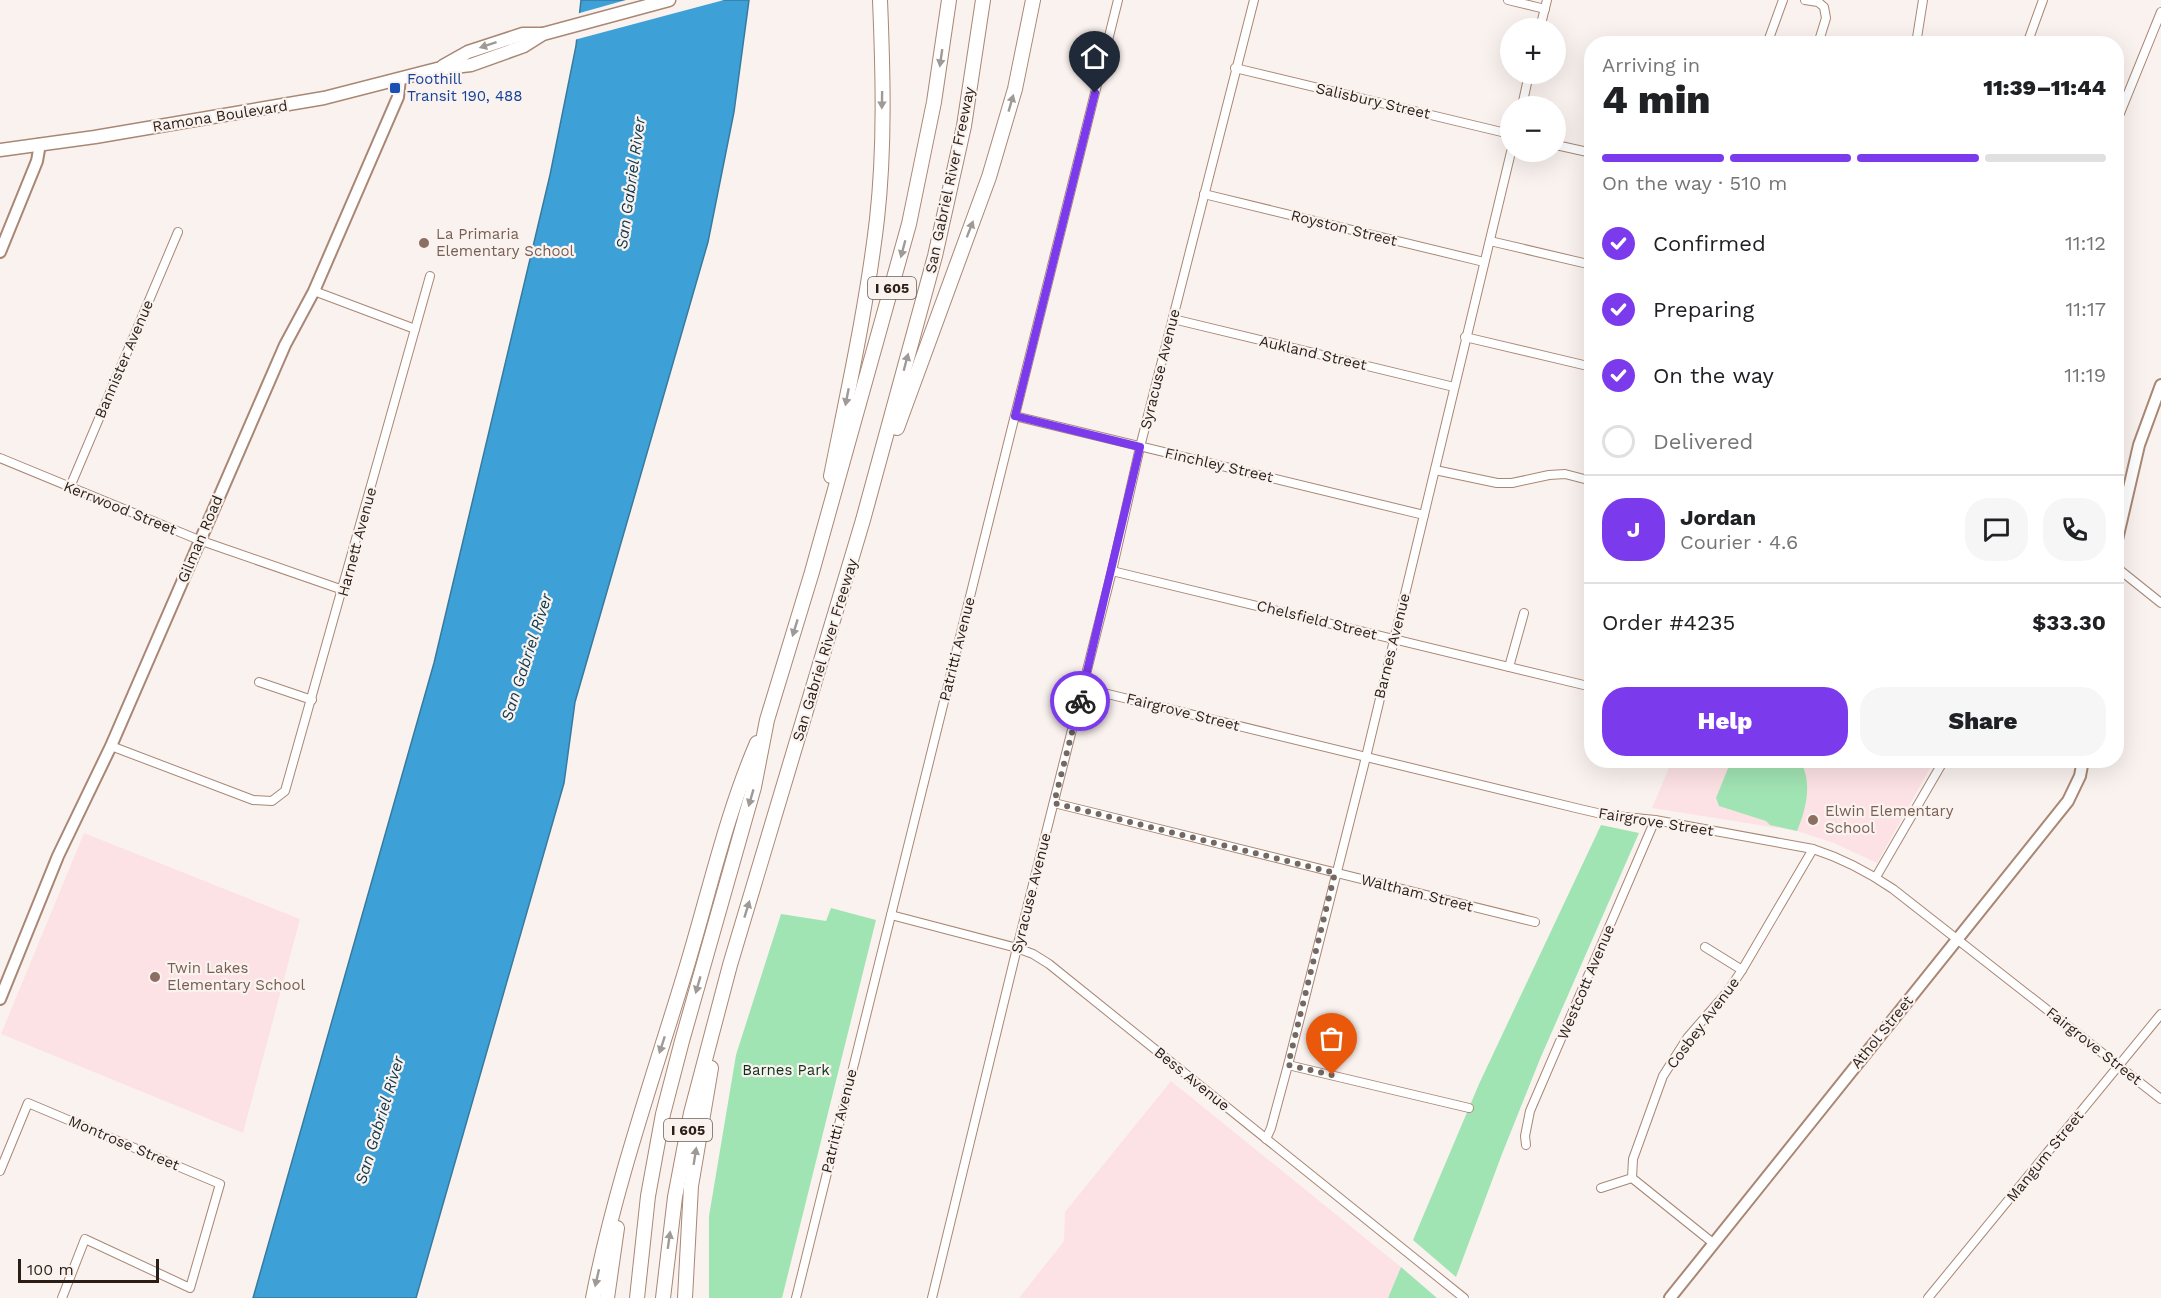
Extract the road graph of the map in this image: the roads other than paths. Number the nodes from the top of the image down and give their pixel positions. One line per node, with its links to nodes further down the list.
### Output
1 (669, 0): 22 (main road, Ramona Boulevard)
2 (880, 0): 55 (highway, one-way to 55)
3 (949, 0): 55 (highway, San Gabriel River Freeway / I 605, one-way to 55)
4 (983, 0): 52 (highway, San Gabriel River Freeway / I 605, one-way to 4)
5 (1033, 0): 52 (highway, one-way to 5)
6 (1118, 0): 44 (street, Patritti Avenue)
7 (1254, 0): 21 (street, Syracuse Avenue)
8 (1508, 0): 14 (street)
9 (1547, 0): 14 (street)
10 (1783, 0): 17 (street)
11 (1805, 0): 18 (street)
12 (1923, 0): 19 (street)
13 (2043, 0): 20 (street)
14 (1545, 9): 16 (street)
15 (2161, 12): 23 (street)
16 (1543, 18)
17 (1770, 36)
18 (1820, 36)
19 (1917, 36)
20 (2030, 36)
21 (1236, 68): 24 (street, Salisbury Street); 30 (street, Syracuse Avenue)
22 (400, 79): 25 (main road, Ramona Boulevard); 37 (street, Gilman Road)
23 (2124, 103)
24 (1500, 132)
25 (40, 144): 27 (main road, Ramona Boulevard); 33 (street)
26 (1566, 147): 28 (street)
27 (0, 150)
28 (1584, 151)
29 (1509, 162): 32 (street, Barnes Avenue)
30 (1204, 194): 34 (street, Royston Street); 38 (street, Syracuse Avenue)
31 (178, 232): 49 (street, Bannister Avenue)
32 (1490, 241): 34 (street, Barnes Avenue); 35 (street)
33 (0, 252)
34 (1484, 262): 40 (street, Barnes Avenue)
35 (1584, 264)
36 (430, 276): 39 (street, Harnett Avenue)
37 (314, 291): 39 (street); 53 (street, Gilman Road)
38 (1173, 319): 43 (street, Aukland Street); 45 (street, Syracuse Avenue)
39 (415, 329): 57 (street, Harnett Avenue)
40 (1465, 337): 41 (street); 43 (street, Barnes Avenue)
41 (1584, 365)
42 (2161, 385): 50 (street)
43 (1454, 387): 47 (street, Barnes Avenue)
44 (1015, 416): 45 (street, Finchley Street); 76 (street, Patritti Avenue)
45 (1140, 447): 51 (street, Finchley Street); 54 (street, Syracuse Avenue)
46 (0, 458): 49 (street, Kerrwood Street)
47 (1435, 470): 48 (street); 51 (street, Barnes Avenue)
48 (1584, 479)
49 (70, 487): 53 (street, Kerrwood Street)
50 (2124, 510)
51 (1424, 514): 60 (street, Barnes Avenue)
52 (863, 520): 81 (highway, San Gabriel River Freeway / I 605, one-way to 52)
53 (199, 540): 57 (street, Kerrwood Street); 67 (street, Gilman Road)
54 (1112, 571): 60 (street, Chelsfield Street); 64 (street, Syracuse Avenue)
55 (812, 572): 66 (highway, San Gabriel River Freeway / I 605, one-way to 66)
56 (2124, 573): 58 (street)
57 (343, 590): 65 (street, Harnett Avenue)
58 (2161, 603)
59 (1524, 613): 61 (street)
60 (1393, 639): 61 (street, Chelsfield Street); 68 (street, Barnes Avenue)
61 (1509, 667): 63 (street, Chelsfield Street)
62 (259, 681): 65 (street)
63 (1584, 685)
64 (1083, 688): 68 (street, Fairgrove Street); 71 (street, Syracuse Avenue)
65 (312, 700): 67 (street, Harnett Avenue)
66 (767, 720): 91 (highway, one-way to 91); 99 (highway, San Gabriel River Freeway / I 605, one-way to 99)
67 (111, 746): 83 (street, Gilman Road)
68 (1366, 757): 72 (street, Fairgrove Street); 74 (street, Barnes Avenue)
69 (1939, 768): 75 (street)
70 (2082, 768): 78 (street, Athol Street)
71 (1054, 803): 74 (street, Waltham Street); 80 (street, Syracuse Avenue)
72 (1655, 820): 73 (street, Fairgrove Street); 90 (street, Westcott Avenue)
73 (1813, 849): 75 (street, Fairgrove Street); 82 (street, Cosbey Avenue)
74 (1335, 873): 77 (street, Waltham Street); 85 (street, Barnes Avenue)
75 (1876, 877): 78 (street, Fairgrove Street)
76 (891, 915): 80 (street, Bess Avenue); 102 (street, Patritti Avenue)
77 (1535, 922)
78 (1957, 939): 86 (street, Fairgrove Street); 95 (street, Athol Street)
79 (1705, 947): 82 (street, Cosbey Avenue)
80 (1017, 948): 89 (street, Bess Avenue); 103 (street, Syracuse Avenue)
81 (730, 965): 100 (highway, San Gabriel River Freeway / I 605, one-way to 81); 101 (highway, one-way to 81)
82 (1742, 970): 93 (street, Cosbey Avenue)
83 (0, 999)
84 (2161, 1014): 86 (street, Mangum Street)
85 (1288, 1065): 88 (street); 89 (street, Barnes Avenue)
86 (2120, 1065): 87 (street, Fairgrove Street); 106 (street, Mangum Street)
87 (2161, 1099)
88 (1468, 1108)
89 (1266, 1139): 104 (street, Bess Avenue)
90 (1526, 1145)
91 (628, 1160): 97 (highway, one-way to 97); 98 (highway)
92 (0, 1171): 96 (street, Montrose Street)
93 (1632, 1179): 94 (street); 95 (street)
94 (1601, 1188)
95 (1713, 1243): 105 (street, Athol Street)
96 (62, 1298)
97 (593, 1298)
98 (607, 1298)
99 (637, 1298)
100 (663, 1298)
101 (685, 1298)
102 (796, 1298)
103 (932, 1298)
104 (1464, 1298)
105 (1670, 1298)
106 (1928, 1298)

